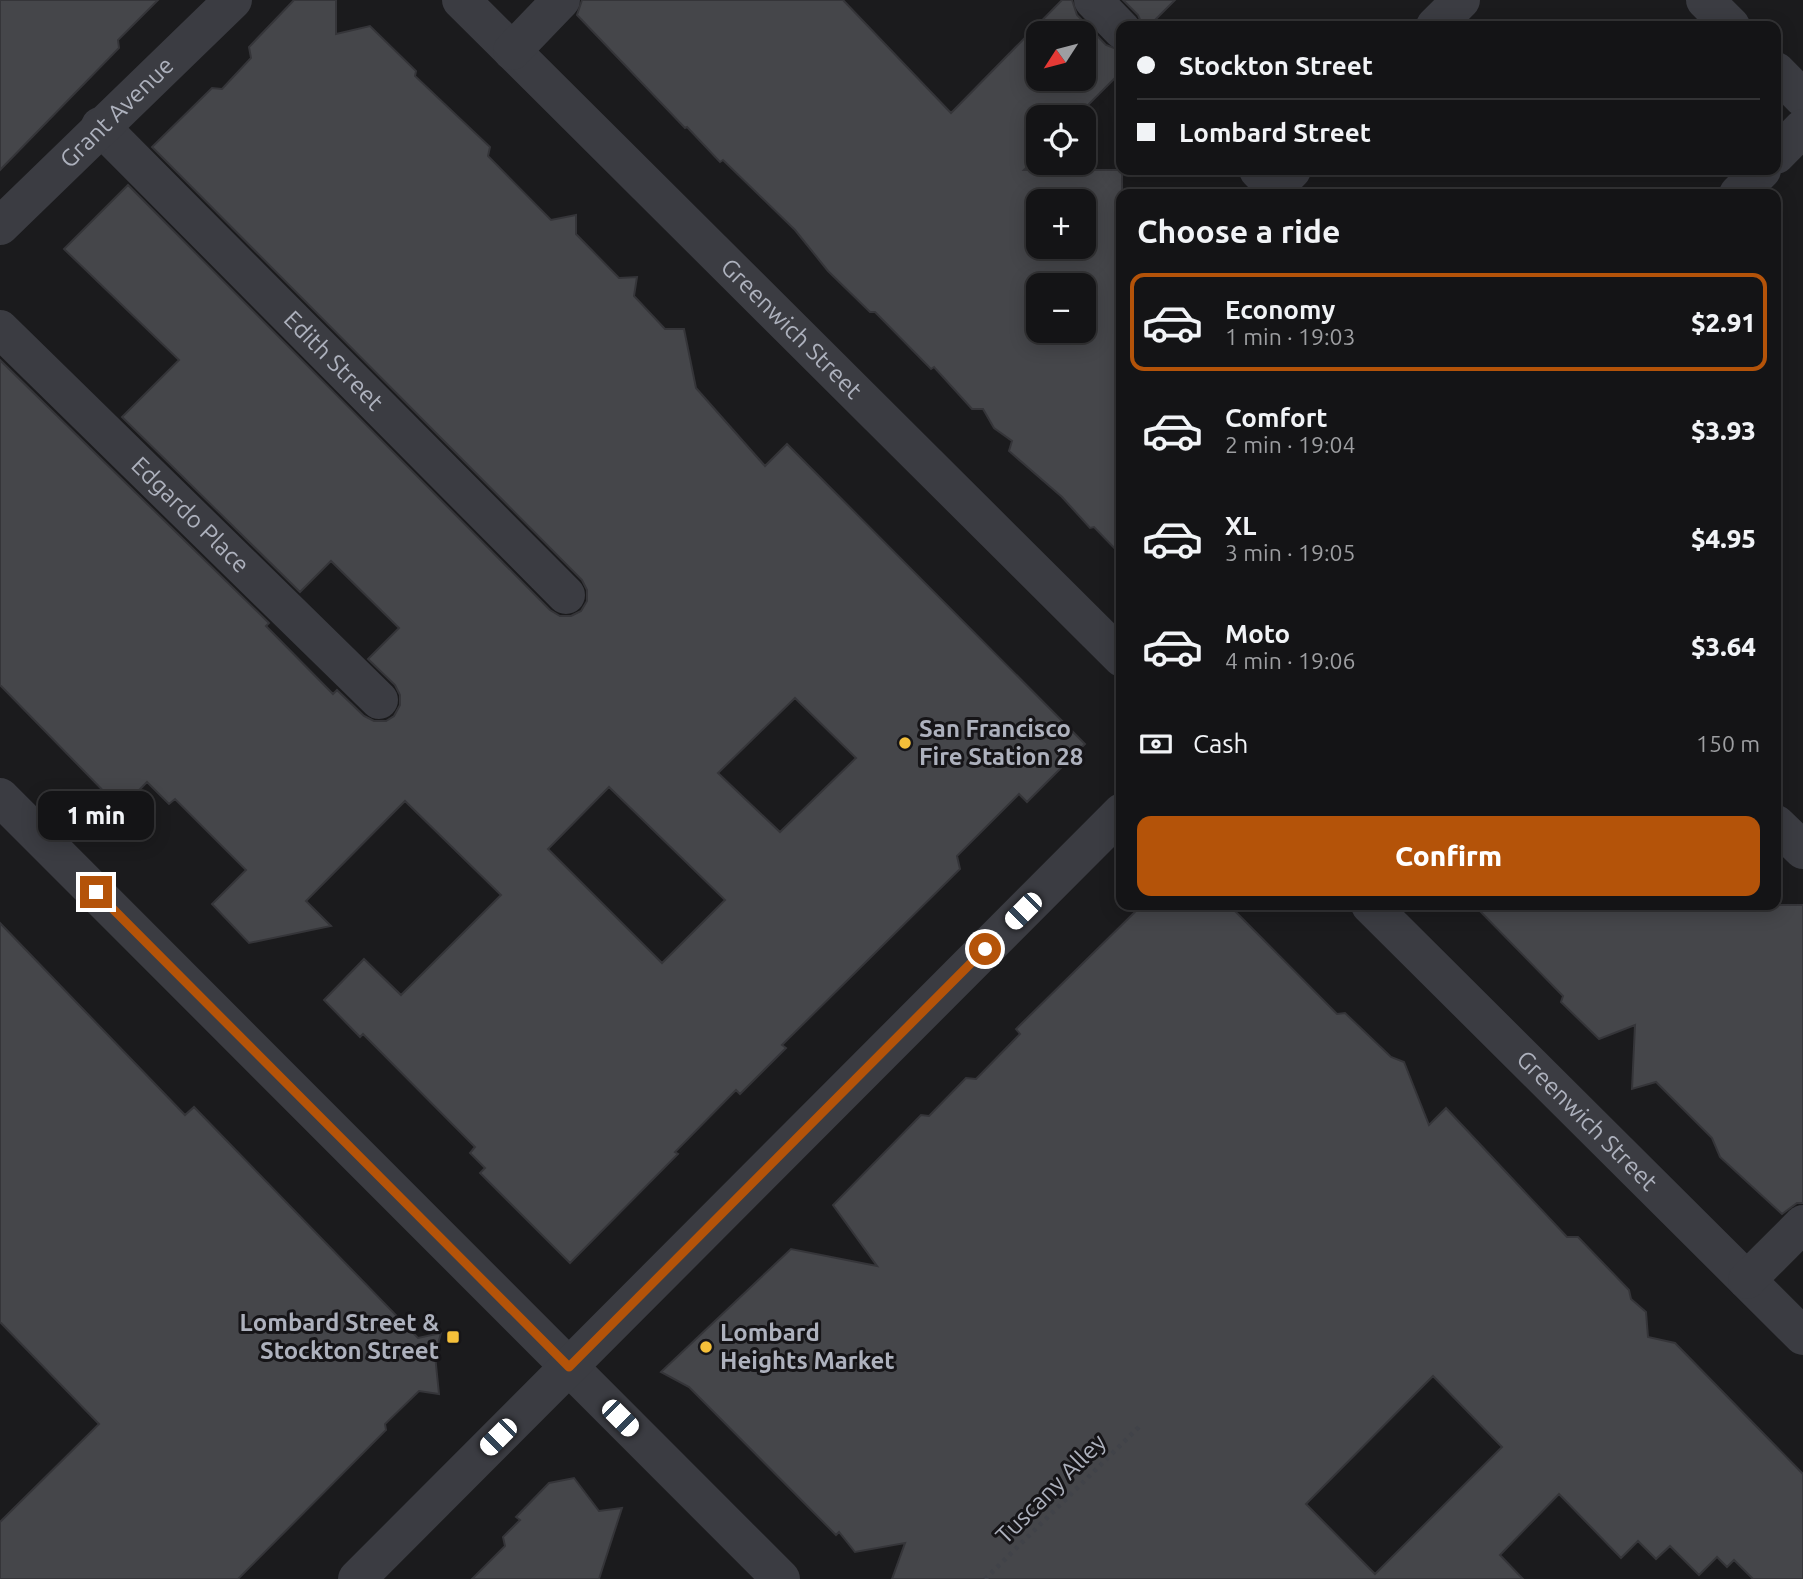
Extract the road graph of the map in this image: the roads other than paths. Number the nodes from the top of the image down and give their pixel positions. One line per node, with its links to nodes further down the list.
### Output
1 (233, 0): 13 (street, Grant Avenue)
2 (461, 0): 10 (street, Greenwich Street)
3 (561, 0): 10 (street)
4 (1093, 0): 9 (street)
5 (1461, 0): 7 (street)
6 (1705, 0): 8 (street)
7 (1439, 21)
8 (1726, 21)
9 (1116, 24)
10 (512, 51): 21 (street, Greenwich Street)
11 (1781, 76): 12 (street)
12 (1803, 98)
13 (100, 126): 18 (street, Grant Avenue); 20 (street, Edith Street)
14 (1803, 128): 15 (street)
15 (1781, 150)
16 (1757, 175): 17 (street)
17 (1743, 189)
18 (0, 226)
19 (0, 329): 22 (street, Edgardo Place)
20 (566, 595)
21 (1116, 652)
22 (379, 700)
23 (0, 797): 31 (street)
24 (1116, 818): 31 (street)
25 (1781, 829): 26 (street)
26 (1803, 850)
27 (1375, 910): 29 (street, Greenwich Street)
28 (1803, 1224): 29 (street)
29 (1747, 1280): 30 (street, Greenwich Street)
30 (1803, 1336)
31 (569, 1367): 32 (street); 33 (street)
32 (357, 1579)
33 (781, 1579)

